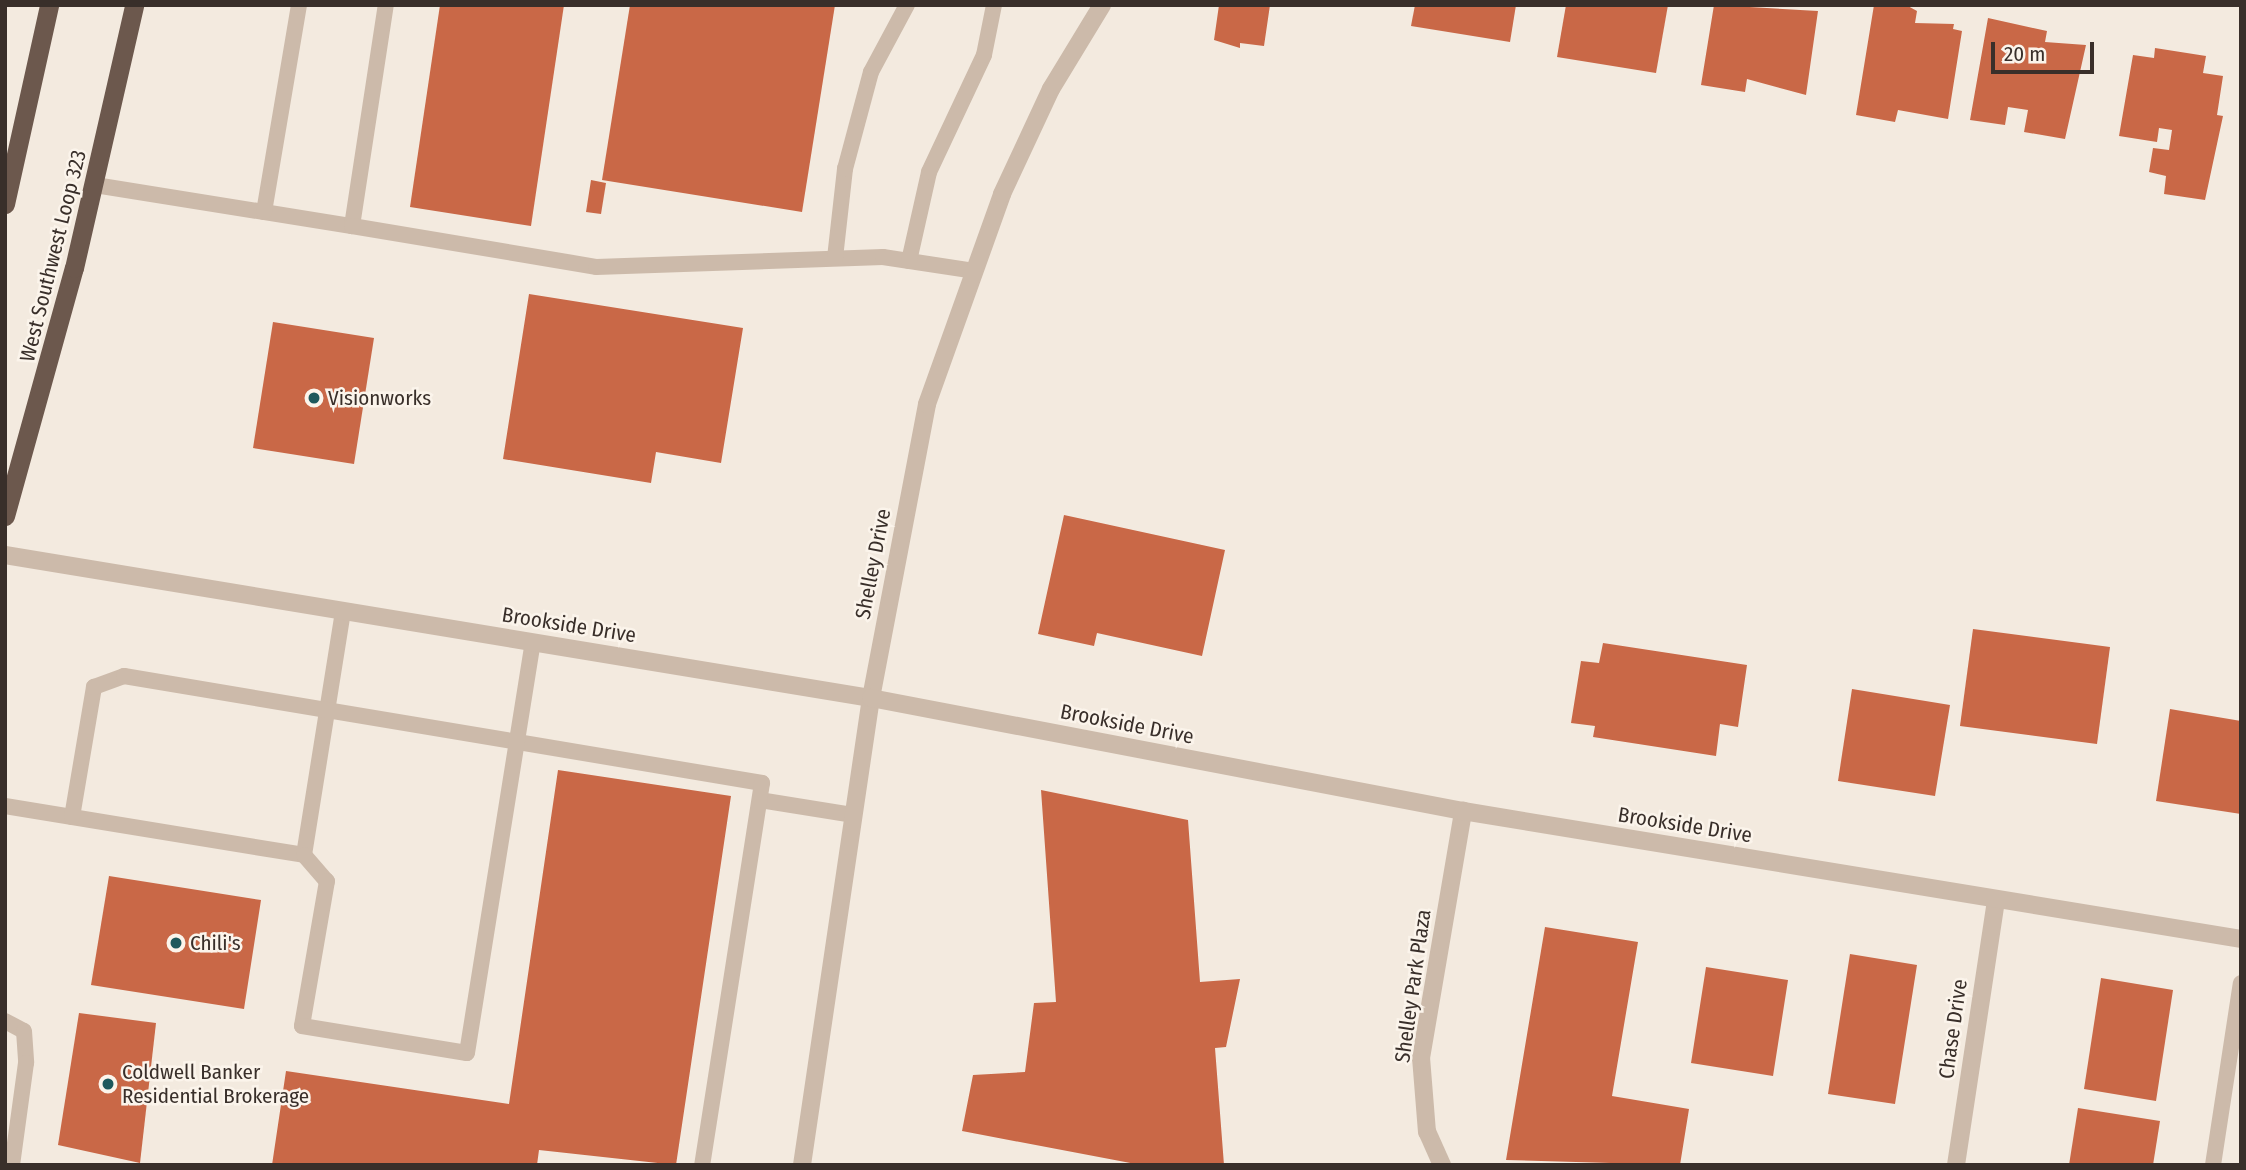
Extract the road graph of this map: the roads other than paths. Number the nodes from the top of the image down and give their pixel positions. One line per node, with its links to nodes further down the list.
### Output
1 (49, 5): 9 (highway)
2 (134, 5): 8 (highway, West Southwest Loop 323)
3 (299, 5): 10 (lane)
4 (386, 5): 11 (lane)
5 (907, 5): 12 (lane)
6 (994, 5): 13 (lane)
7 (1102, 5): 14 (street, Shelley Drive)
8 (95, 185): 10 (lane); 15 (highway, West Southwest Loop 323)
9 (5, 204)
10 (264, 212): 11 (lane)
11 (352, 226): 12 (lane)
12 (835, 258): 13 (lane)
13 (909, 261): 14 (lane)
14 (974, 271): 19 (street, Shelley Drive)
15 (5, 516)
16 (5, 555): 17 (street, Brookside Drive)
17 (343, 611): 18 (street, Brookside Drive); 20 (lane)
18 (533, 642): 19 (street, Brookside Drive); 21 (lane)
19 (872, 698): 24 (street, Brookside Drive); 25 (street, Shelley Drive)
20 (328, 708): 21 (lane); 26 (lane); 27 (lane)
21 (518, 741): 22 (lane); 27 (lane)
22 (760, 800): 25 (lane); 33 (lane)
23 (5, 806): 26 (lane)
24 (1463, 811): 28 (street, Brookside Drive); 35 (street, Shelley Park Plaza)
25 (854, 815): 34 (street, Shelley Drive)
26 (72, 817): 27 (lane)
27 (304, 855)
28 (1996, 899): 29 (street, Brookside Drive); 36 (street, Chase Drive)
29 (2241, 939)
30 (2241, 983): 37 (lane)
31 (5, 1021): 32 (lane)
32 (12, 1165)
33 (702, 1165)
34 (802, 1165)
35 (1442, 1165)
36 (1956, 1165)
37 (2213, 1165)

